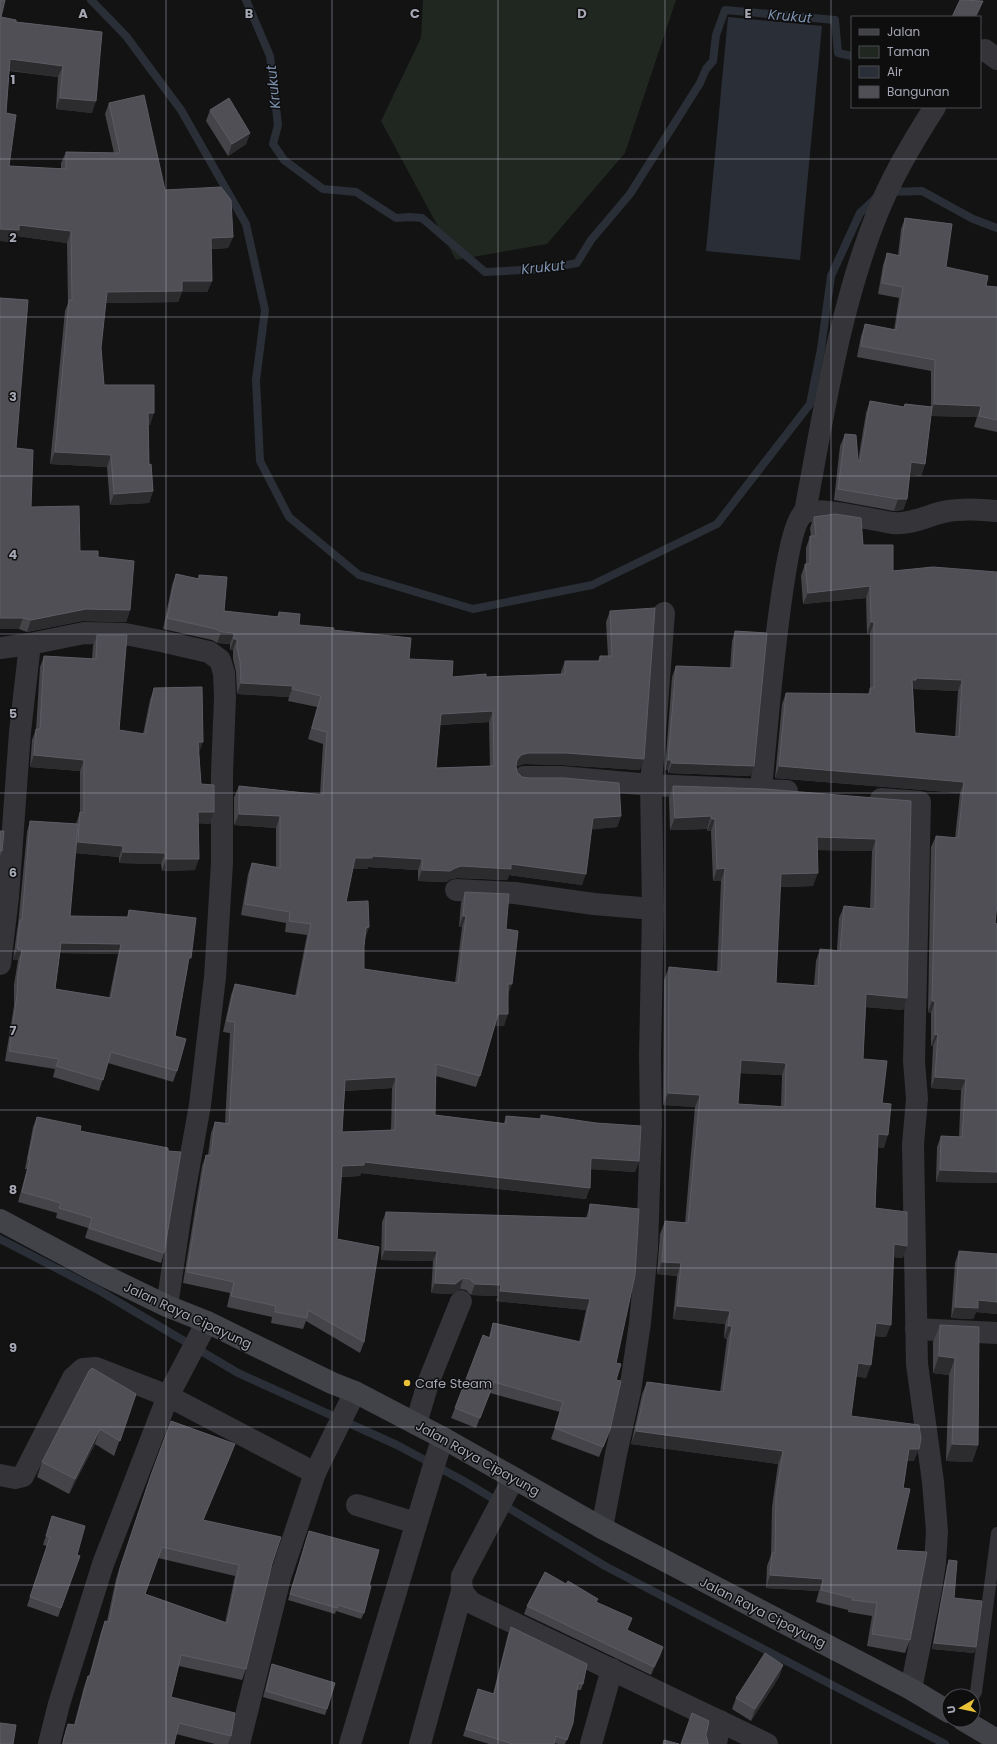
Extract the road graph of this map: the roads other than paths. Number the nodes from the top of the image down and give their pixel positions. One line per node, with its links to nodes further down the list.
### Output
1 (981, 51): 2 (street)
2 (997, 59)
3 (934, 108): 5 (street)
4 (997, 511): 5 (street)
5 (805, 512): 11 (street)
6 (664, 613): 10 (street)
7 (30, 644): 8 (street); 16 (street); 19 (street)
8 (0, 648)
9 (524, 777): 10 (street)
10 (651, 785): 11 (street); 15 (street)
11 (761, 789): 12 (street)
12 (809, 793)
13 (865, 797): 21 (street)
14 (456, 890): 15 (street)
15 (653, 910): 32 (street)
16 (0, 964)
17 (0, 1220): 19 (main road, Jalan Raya Cipayung)
18 (462, 1301): 25 (street)
19 (167, 1306): 20 (main road, Jalan Raya Cipayung)
20 (206, 1324): 23 (street); 24 (main road, Jalan Raya Cipayung)
21 (916, 1329): 22 (street); 37 (street)
22 (997, 1333)
23 (172, 1388): 27 (street); 28 (street); 42 (street)
24 (354, 1393): 25 (main road, Jalan Raya Cipayung); 27 (street)
25 (416, 1424): 26 (main road, Jalan Raya Cipayung)
26 (443, 1442): 29 (main road, Jalan Raya Cipayung); 31 (street)
27 (315, 1473): 43 (street)
28 (0, 1475)
29 (512, 1484): 32 (main road, Jalan Raya Cipayung); 34 (street)
30 (357, 1505): 31 (street)
31 (416, 1523): 44 (street)
32 (602, 1528): 37 (main road, Jalan Raya Cipayung)
33 (997, 1533): 36 (lane)
34 (462, 1592): 35 (street); 45 (street)
35 (612, 1669): 39 (street); 46 (street)
36 (977, 1688)
37 (911, 1689): 38 (main road, Jalan Raya Cipayung)
38 (941, 1707)
39 (720, 1721): 47 (street); 48 (street)
40 (977, 1728): 41 (main road)
41 (997, 1740)
42 (49, 1744)
43 (239, 1744)
44 (350, 1744)
45 (420, 1744)
46 (591, 1744)
47 (716, 1744)
48 (767, 1744)

